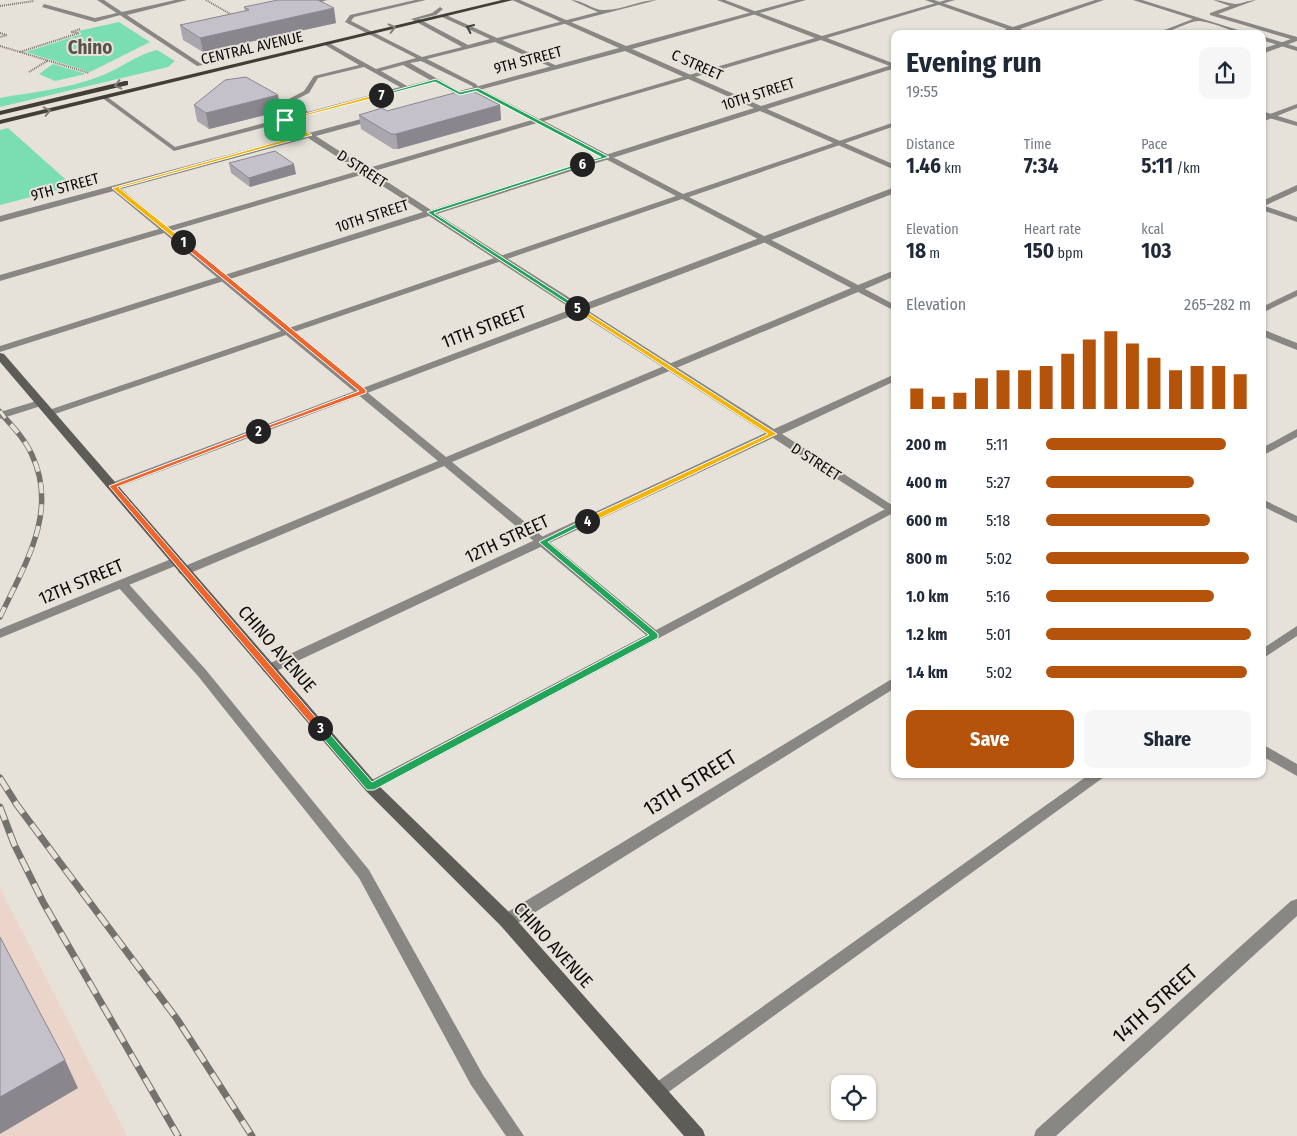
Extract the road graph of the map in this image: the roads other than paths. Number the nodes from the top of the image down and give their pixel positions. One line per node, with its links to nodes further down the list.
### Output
1 (100, 0): 25 (street)
2 (184, 0): 25 (street)
3 (307, 0): 4 (lane)
4 (324, 0)
5 (423, 0): 30 (lane)
6 (478, 0): 22 (main road, CENTRAL AVENUE)
7 (510, 0): 22 (main road, CENTRAL AVENUE)
8 (515, 0): 29 (street, C STREET)
9 (574, 0): 23 (lane)
10 (654, 0): 23 (lane)
11 (720, 0): 24 (lane)
12 (803, 0): 24 (street, 9TH STREET)
13 (928, 0): 20 (street)
14 (952, 0): 20 (lane)
15 (1101, 0): 31 (street)
16 (1136, 0): 27 (lane)
17 (1216, 0): 21 (lane)
18 (1253, 0): 21 (lane)
19 (43, 3): 25 (lane)
20 (939, 4): 31 (street); 38 (lane)
21 (1236, 6): 26 (lane)
22 (442, 12): 28 (main road, CENTRAL AVENUE); 30 (main road, CENTRAL AVENUE); 41 (lane, one-way to 22)
23 (604, 12): 29 (lane)
24 (755, 13): 38 (lane); 46 (street, 9TH STREET)
25 (121, 14): 53 (street)
26 (1212, 14): 27 (lane); 40 (lane)
27 (1198, 19): 34 (lane); 35 (lane)
28 (417, 22): 36 (main road, CENTRAL AVENUE, one-way to 28); 45 (lane)
29 (564, 22): 41 (lane); 46 (street, C STREET)
30 (358, 28): 36 (lane); 37 (main road, CENTRAL AVENUE)
31 (1013, 28): 32 (street); 33 (street)
32 (1008, 30)
33 (1018, 30)
34 (1168, 30)
35 (1235, 30)
36 (371, 33): 42 (main road, CENTRAL AVENUE); 50 (lane)
37 (320, 37)
38 (822, 38): 55 (lane); 59 (lane)
39 (1266, 39): 43 (lane)
40 (1297, 39): 43 (street)
41 (496, 40): 45 (lane); 56 (lane)
42 (327, 44): 54 (lane); 63 (main road, CENTRAL AVENUE)
43 (1283, 44): 47 (lane); 48 (street)
44 (427, 47): 49 (lane)
45 (467, 47): 49 (lane)
46 (623, 49): 56 (street, 9TH STREET); 59 (street, C STREET)
47 (1297, 49)
48 (1266, 50)
49 (440, 54): 50 (lane)
50 (420, 59): 52 (lane); 62 (lane)
51 (208, 63): 53 (main road, CENTRAL AVENUE)
52 (404, 64): 58 (lane); 60 (lane)
53 (200, 65): 63 (main road); 69 (main road, CENTRAL AVENUE, one-way to 69)
54 (364, 65): 58 (lane); 70 (lane)
55 (891, 65)
56 (555, 67): 62 (street, 9TH STREET)
57 (891, 67): 68 (street, 10TH STREET)
58 (375, 71): 61 (lane)
59 (688, 77): 68 (street, C STREET); 77 (lane)
60 (436, 80): 61 (lane); 64 (lane)
61 (406, 88): 70 (lane)
62 (476, 89): 64 (street, 9TH STREET); 77 (lane)
63 (127, 92): 66 (main road, CENTRAL AVENUE)
64 (460, 94): 65 (street, 9TH STREET)
65 (450, 96)
66 (104, 97): 75 (lane); 76 (main road, CENTRAL AVENUE, one-way to 66)
67 (1297, 106): 73 (lane)
68 (759, 108): 81 (street, C STREET); 82 (street, 10TH STREET)
69 (0, 113)
70 (306, 114): 75 (lane)
71 (384, 114): 80 (street, 9TH STREET)
72 (1266, 114): 73 (street)
73 (1272, 116): 74 (lane); 78 (street)
74 (1266, 118)
75 (285, 120): 80 (lane)
76 (0, 122)
77 (537, 122): 82 (lane); 84 (lane)
78 (1297, 124)
79 (891, 125): 81 (lane)
80 (309, 135): 84 (street, D STREET); 85 (street, 9TH STREET)
81 (838, 144): 83 (street, C STREET); 88 (lane)
82 (606, 157): 88 (lane); 91 (street, 10TH STREET)
83 (891, 166)
84 (365, 171): 91 (street, D STREET); 94 (lane)
85 (115, 188): 92 (street, 9TH STREET); 94 (lane)
86 (1297, 188): 89 (street)
87 (891, 192): 95 (street, 11TH STREET)
88 (682, 198): 95 (lane); 96 (lane)
89 (1266, 204)
90 (1266, 208): 93 (lane)
91 (429, 212): 96 (street, D STREET); 98 (street, 10TH STREET)
92 (0, 219)
93 (1297, 220)
94 (166, 229): 98 (lane); 99 (lane)
95 (765, 240): 100 (lane); 104 (street, 11TH STREET)
96 (499, 258): 104 (street, D STREET); 105 (lane)
97 (891, 276): 100 (lane)
98 (225, 277): 105 (lane); 108 (street, 10TH STREET)
99 (0, 278)
100 (859, 289): 102 (lane); 110 (lane)
101 (1297, 293): 103 (lane)
102 (891, 306)
103 (1266, 309)
104 (579, 310): 110 (street, D STREET); 112 (street, 11TH STREET)
105 (289, 332): 112 (lane); 113 (lane)
106 (1266, 334): 107 (street)
107 (1297, 347)
108 (0, 349)
109 (0, 356): 113 (main road, CHINO AVENUE)
110 (668, 367): 116 (street, D STREET); 118 (lane)
111 (891, 379): 116 (street, 12TH STREET)
112 (364, 392): 118 (lane); 119 (street, 11TH STREET)
113 (45, 408): 114 (street); 119 (main road, CHINO AVENUE)
114 (0, 416)
115 (1297, 432): 117 (street)
116 (773, 434): 121 (street, D STREET); 124 (street, 12TH STREET)
117 (1266, 451)
118 (445, 462): 124 (lane); 125 (lane)
119 (112, 486): 125 (main road, CHINO AVENUE)
120 (1266, 504): 123 (lane)
121 (891, 508)
122 (891, 512): 129 (lane)
123 (1297, 520)
124 (543, 542): 129 (lane); 131 (street, 12TH STREET)
125 (180, 566): 126 (street, 12TH STREET); 131 (main road, CHINO AVENUE)
126 (122, 584): 128 (street, 12TH STREET); 140 (lane)
127 (1297, 630): 130 (lane)
128 (0, 634)
129 (655, 636): 136 (lane)
130 (1266, 652)
131 (269, 670): 136 (main road, CHINO AVENUE)
132 (891, 684): 138 (street, 13TH STREET)
133 (1266, 752): 134 (street)
134 (1297, 771)
135 (1093, 778): 139 (lane)
136 (371, 787): 138 (main road, CHINO AVENUE)
137 (1297, 906): 142 (street, 14TH STREET)
138 (507, 921): 139 (main road, CHINO AVENUE)
139 (657, 1091): 141 (main road, CHINO AVENUE)
140 (516, 1136)
141 (696, 1136)
142 (1042, 1136)

